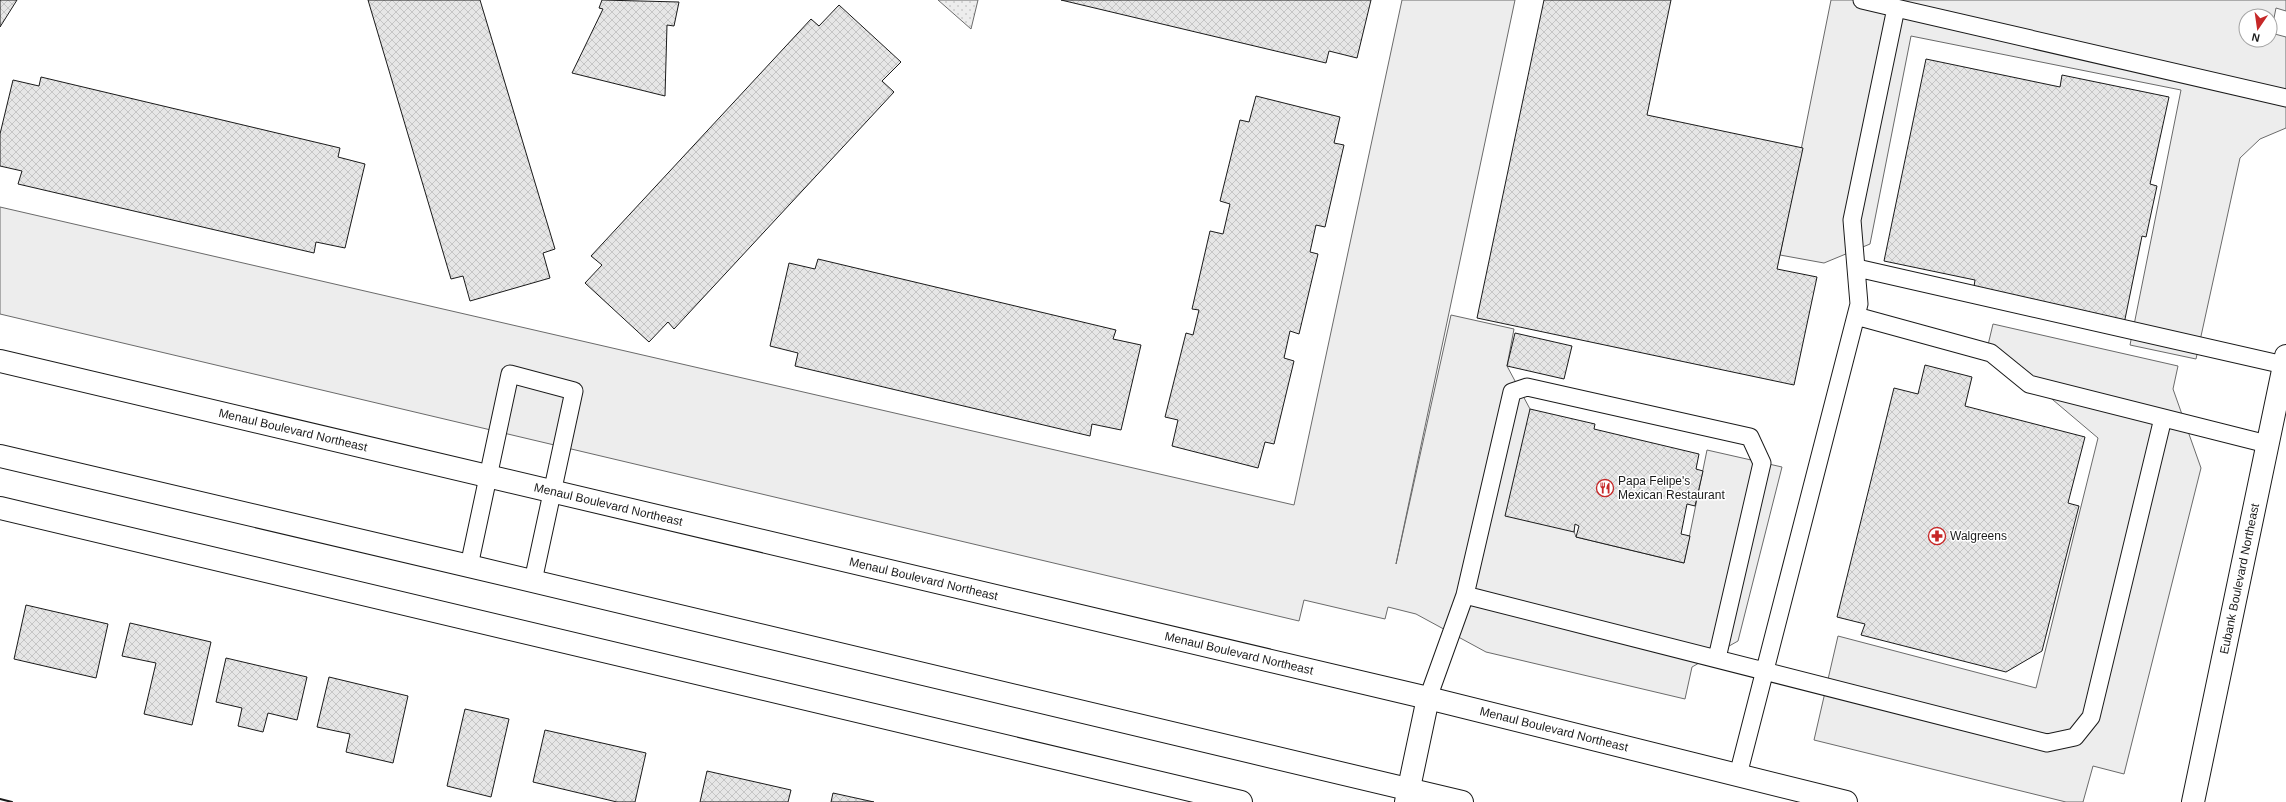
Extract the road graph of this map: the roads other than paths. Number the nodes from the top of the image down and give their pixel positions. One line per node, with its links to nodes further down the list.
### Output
1 (1862, 0): 2 (lane)
2 (1896, 8): 3 (lane); 4 (lane)
3 (2286, 98)
4 (1857, 268): 5 (lane); 7 (lane)
5 (1856, 316): 8 (lane); 18 (lane)
6 (0, 361): 11 (main road, Menaul Boulevard Northeast)
7 (2285, 362): 9 (main road, Eubank Boulevard Northeast)
8 (2163, 418): 9 (lane); 18 (lane)
9 (2268, 444): 25 (main road, Eubank Boulevard Northeast)
10 (0, 456): 14 (main road)
11 (489, 476): 12 (main road, Menaul Boulevard Northeast); 12 (lane); 14 (lane)
12 (553, 491): 15 (lane); 19 (main road, Menaul Boulevard Northeast)
13 (0, 508): 22 (main road)
14 (469, 566): 15 (main road)
15 (533, 581): 21 (main road)
16 (1465, 595): 17 (lane); 17 (lane); 19 (lane)
17 (1717, 658): 18 (lane)
18 (1765, 670): 20 (lane)
19 (1428, 698): 20 (main road, Menaul Boulevard Northeast); 21 (main road)
20 (1738, 775): 24 (main road, Menaul Boulevard Northeast)
21 (1408, 796): 23 (main road)
22 (1241, 802)
23 (1462, 802)
24 (1846, 802)
25 (2193, 802)

